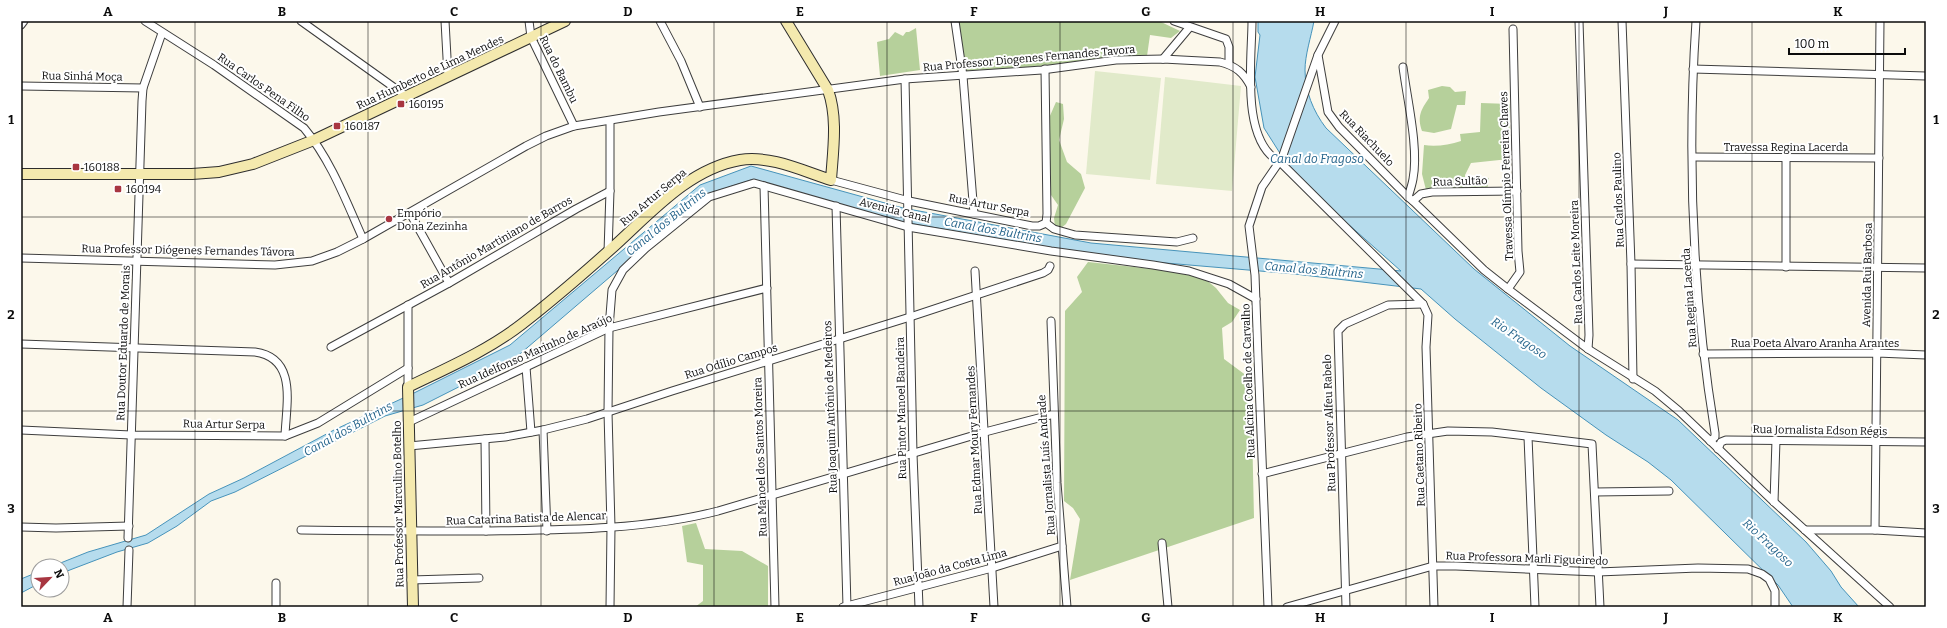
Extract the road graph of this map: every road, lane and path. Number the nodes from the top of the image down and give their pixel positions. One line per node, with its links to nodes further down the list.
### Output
1 (24, 21): 17 (street)
2 (144, 21): 20 (street, Rua Carlos Pena Filho)
3 (302, 21): 37 (street)
4 (445, 21): 29 (street)
5 (529, 21): 21 (street, Rua do Bambu)
6 (565, 21): 21 (street, Rua Humberto de Lima Mendes)
7 (660, 21): 38 (street)
8 (786, 21): 36 (street)
9 (955, 21): 30 (street)
10 (1174, 21): 18 (street)
11 (1252, 21): 34 (street)
12 (1335, 21): 22 (street)
13 (1579, 21): 85 (street, Rua Carlos Leite Moreira)
14 (1622, 21): 64 (street, Rua Carlos Paulino)
15 (1696, 21): 27 (street, Rua Regina Lacerda)
16 (1880, 21): 28 (street, Avenida Rui Barbosa)
17 (21, 25)
18 (1189, 28): 23 (street); 24 (street)
19 (1514, 29): 50 (street, Travessa Olímpio Ferreira Chaves)
20 (162, 33): 35 (street, Rua Doutor Eduardo de Morais); 41 (street, Rua Carlos Pena Filho)
21 (531, 37): 29 (street, Rua Humberto de Lima Mendes); 40 (street, Rua do Bambu)
22 (1318, 55): 45 (street, Rua Alcina Coelho de Carvalho); 52 (street, Rua Riachuelo)
23 (1163, 59): 24 (street, Rua Professor Diogenes Fernandes Tavora); 26 (street, Rua Professor Diogenes Fernandes Tavora)
24 (1229, 64): 34 (street)
25 (1403, 67): 52 (street)
26 (1045, 69): 30 (street, Rua Professor Diogenes Fernandes Tavora); 57 (street)
27 (1693, 69): 28 (street); 42 (street, Rua Regina Lacerda)
28 (1881, 74): 31 (street); 44 (street, Avenida Rui Barbosa)
29 (448, 76): 37 (street, Rua Humberto de Lima Mendes)
30 (963, 76): 32 (street, Rua Professor Diogenes Fernandes Tavora); 56 (street)
31 (1926, 76)
32 (905, 79): 36 (street, Rua Professor Diogenes Fernandes Tavora); 53 (street, Rua Pintor Manoel Bandeira)
33 (21, 86): 35 (street, Rua Sinhá Moça)
34 (1251, 87): 45 (street)
35 (143, 88): 47 (street, Rua Doutor Eduardo de Morais)
36 (828, 90): 38 (street, Rua Professor Diogenes Fernandes Tavora); 48 (street)
37 (406, 96): 41 (street, Rua Humberto de Lima Mendes)
38 (700, 107): 39 (street, Rua Professor Diógenes Fernandes Távora)
39 (610, 120): 40 (street, Rua Professor Diógenes Fernandes Távora); 51 (street)
40 (574, 126): 55 (street, Rua Professor Diógenes Fernandes Távora)
41 (314, 140): 47 (street, Rua Humberto de Lima Mendes); 60 (street, Rua Carlos Pena Filho)
42 (1692, 157): 43 (street, Travessa Regina Lacerda); 65 (street, Rua Regina Lacerda)
43 (1786, 158): 44 (street, Travessa Regina Lacerda); 67 (street)
44 (1879, 158): 68 (street, Avenida Rui Barbosa)
45 (1281, 160): 75 (street, Rua Alcina Coelho de Carvalho); 76 (street)
46 (21, 174): 47 (street, Rua Humberto de Lima Mendes)
47 (139, 175): 63 (street, Rua Doutor Eduardo de Morais)
48 (831, 180): 53 (street, Rua Artur Serpa); 61 (street, Rua Artur Serpa)
49 (764, 186): 54 (street, Avenida Canal); 72 (street, Rua Manoel dos Santos Moreira); 80 (street, Avenida Canal)
50 (1517, 190): 52 (street, Rua Sultão); 73 (street, Travessa Olímpio Ferreira Chaves)
51 (610, 191): 61 (street); 71 (street, Rua Antônio Martiniano de Barros)
52 (1410, 199): 73 (street, Rua Riachuelo)
53 (909, 205): 56 (street, Rua Artur Serpa); 58 (street, Rua Pintor Manoel Bandeira)
54 (836, 206): 58 (street, Avenida Canal); 81 (street, Rua Joaquim Antônio de Medeiros)
55 (410, 213): 60 (street, Rua Professor Diógenes Fernandes Távora); 71 (street)
56 (974, 214): 57 (street, Rua Artur Serpa)
57 (1046, 223): 59 (street)
58 (908, 225): 75 (street, Avenida Canal); 78 (street, Rua Pintor Manoel Bandeira)
59 (1193, 238)
60 (364, 239): 63 (street, Rua Professor Diógenes Fernandes Távora)
61 (608, 252): 93 (street, Rua Artur Serpa)
62 (21, 258): 63 (street, Rua Professor Diógenes Fernandes Távora)
63 (137, 262): 84 (street, Rua Doutor Eduardo de Morais)
64 (1631, 264): 65 (street); 92 (street, Rua Carlos Paulino)
65 (1697, 265): 67 (street); 87 (street, Rua Regina Lacerda)
66 (1050, 266): 74 (street, Rua Odílio Campos)
67 (1786, 267): 68 (street)
68 (1878, 267): 69 (street); 86 (street, Avenida Rui Barbosa)
69 (1926, 268)
70 (975, 271): 74 (street, Rua Edmar Moury Fernandes)
71 (449, 283): 77 (street, Rua Antônio Martiniano de Barros)
72 (767, 288): 80 (street, Rua Idelfonso Marinho de Araújo); 89 (street, Rua Manoel dos Santos Moreira)
73 (1508, 289): 85 (street)
74 (977, 295): 78 (street, Rua Odílio Campos); 100 (street, Rua Edmar Moury Fernandes)
75 (1256, 299): 115 (street, Rua Alcina Coelho de Carvalho)
76 (1423, 304): 101 (street, Rua Caetano Ribeiro); 113 (street, Rua Professor Alfeu Rabelo)
77 (408, 305): 83 (street, Rua Antônio Martiniano de Barros); 91 (street, Rua Professor Marculino Botelho)
78 (910, 317): 81 (street, Rua Odílio Campos); 112 (street, Rua Pintor Manoel Bandeira)
79 (1051, 321): 95 (street, Rua Jornalista Luís Andrade)
80 (609, 328): 90 (street, Rua Idelfonso Marinho de Araújo); 94 (street)
81 (840, 340): 89 (street, Rua Odílio Campos); 114 (street, Rua Joaquim Antônio de Medeiros)
82 (21, 344): 84 (street)
83 (331, 347)
84 (134, 348): 102 (street, Rua Doutor Eduardo de Morais); 103 (street)
85 (1588, 349): 92 (street)
86 (1877, 353): 87 (street, Rua Poeta Alvaro Aranha Arantes); 88 (street, Rua Poeta Alvaro Aranha Arantes); 108 (street, Avenida Rui Barbosa)
87 (1704, 354): 107 (street, Rua Regina Lacerda)
88 (1926, 355)
89 (768, 361): 94 (street, Rua Odílio Campos); 118 (street, Rua Manoel dos Santos Moreira)
90 (526, 367): 96 (street, Rua Idelfonso Marinho de Araújo); 99 (street)
91 (408, 368): 93 (street, Rua Professor Marculino Botelho); 103 (street, Rua Artur Serpa)
92 (1633, 379): 107 (street)
93 (408, 389): 96 (street, Rua Professor Marculino Botelho)
94 (608, 412): 98 (street, Rua Odílio Campos); 122 (street)
95 (1054, 414): 100 (street, Rua Catarina Batista de Alencar); 132 (street, Rua Jornalista Luís Andrade)
96 (409, 418): 110 (street, Rua Professor Marculino Botelho)
97 (21, 430): 102 (street, Rua Artur Serpa)
98 (543, 430): 99 (street, Rua Odílio Campos); 127 (street)
99 (531, 432): 105 (street, Rua Odílio Campos)
100 (985, 432): 112 (street, Rua Catarina Batista de Alencar); 135 (street, Rua Edmar Moury Fernandes)
101 (1429, 432): 104 (street); 113 (street); 134 (street, Rua Caetano Ribeiro)
102 (131, 435): 103 (street, Rua Artur Serpa); 120 (street, Rua Doutor Eduardo de Morais)
103 (284, 436)
104 (1528, 436): 117 (street); 136 (street)
105 (485, 439): 110 (street, Rua Odílio Campos); 126 (street)
106 (1776, 440): 108 (street, Rua Jornalista Edson Régis); 111 (street, Rua Jornalista Edson Régis); 119 (street)
107 (1710, 441): 111 (street)
108 (1876, 441): 109 (street, Rua Jornalista Edson Régis); 125 (street, Avenida Rui Barbosa)
109 (1926, 442)
110 (410, 446): 128 (street, Rua Professor Marculino Botelho)
111 (1718, 449): 119 (street)
112 (913, 454): 114 (street, Rua Catarina Batista de Alencar); 141 (street, Rua Pintor Manoel Bandeira)
113 (1340, 455): 115 (street); 142 (street, Rua Professor Alfeu Rabelo)
114 (844, 474): 118 (street, Rua Catarina Batista de Alencar); 148 (street, Rua Joaquim Antônio de Medeiros)
115 (1262, 474): 153 (street, Rua Alcina Coelho de Carvalho)
116 (1669, 491): 117 (street)
117 (1595, 492): 137 (street)
118 (773, 495): 122 (street, Rua Catarina Batista de Alencar); 147 (street, Rua Manoel dos Santos Moreira)
119 (1774, 502): 124 (street)
120 (129, 526): 121 (street); 130 (street, Rua Doutor Eduardo de Morais)
121 (21, 527)
122 (612, 527): 127 (street, Rua Catarina Batista de Alencar); 146 (street)
123 (301, 530): 128 (street, Rua Catarina Batista de Alencar)
124 (1805, 530): 125 (street); 160 (street)
125 (1875, 530): 129 (street)
126 (486, 531): 127 (street, Rua Catarina Batista de Alencar); 128 (street, Rua Catarina Batista de Alencar)
127 (547, 531)
128 (411, 532): 139 (street, Rua Professor Marculino Botelho)
129 (1926, 533)
130 (128, 538)
131 (1162, 543): 152 (street)
132 (1062, 546): 135 (street, Rua João da Costa Lima); 151 (street, Rua Jornalista Luís Andrade)
133 (129, 550): 143 (street)
134 (1433, 566): 136 (street, Rua Professora Marli Figueiredo); 142 (street, Rua Professora Marli Figueiredo); 156 (street, Rua Caetano Ribeiro)
135 (992, 568): 141 (street, Rua João da Costa Lima); 150 (street, Rua Edmar Moury Fernandes)
136 (1534, 570): 137 (street, Rua Professora Marli Figueiredo); 157 (street)
137 (1598, 572): 158 (street); 159 (street, Rua Professora Marli Figueiredo)
138 (479, 578): 139 (street)
139 (412, 580): 145 (street, Rua Professor Marculino Botelho)
140 (276, 583): 144 (street)
141 (919, 588): 148 (street, Rua João da Costa Lima); 149 (street, Rua Pintor Manoel Bandeira)
142 (1346, 590): 154 (street, Rua Professora Marli Figueiredo); 155 (street, Rua Professor Alfeu Rabelo)
143 (127, 607)
144 (276, 607)
145 (413, 607)
146 (610, 607)
147 (775, 607)
148 (845, 607)
149 (919, 607)
150 (994, 607)
151 (1067, 607)
152 (1168, 607)
153 (1268, 607)
154 (1287, 607)
155 (1346, 607)
156 (1434, 607)
157 (1536, 607)
158 (1600, 607)
159 (1775, 607)
160 (1890, 607)

